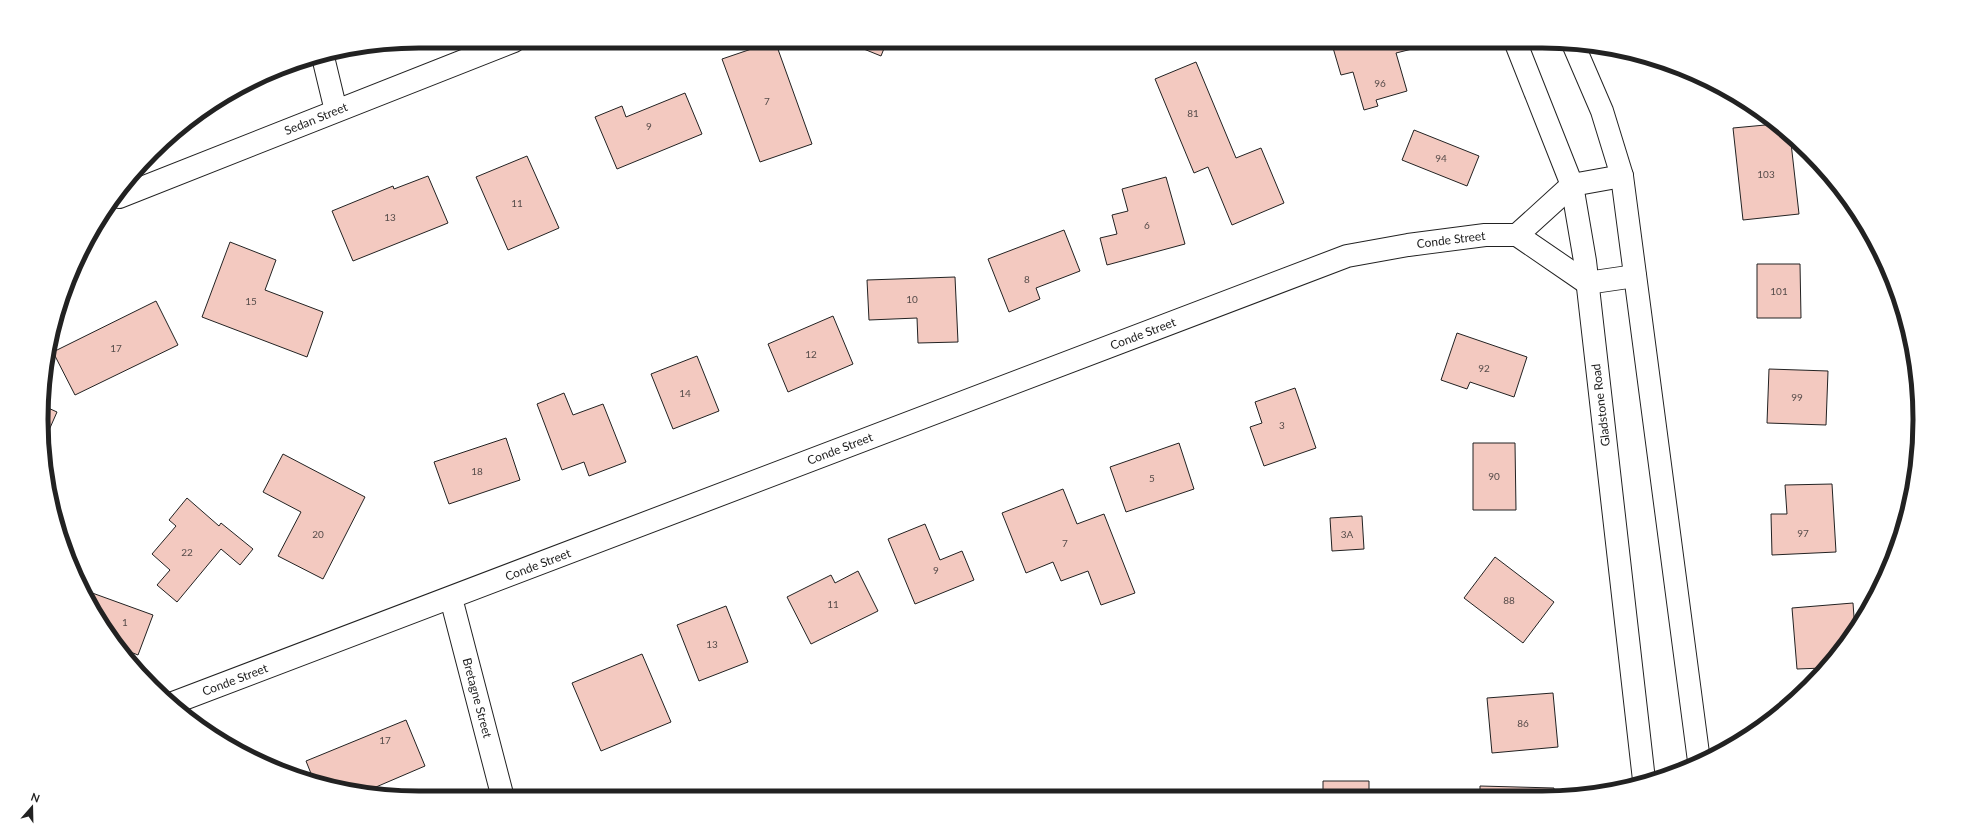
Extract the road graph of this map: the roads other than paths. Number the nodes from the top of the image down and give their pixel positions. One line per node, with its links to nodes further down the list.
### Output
1 (496, 48): 5 (street, Sedan Street)
2 (1518, 48): 7 (street, Gladstone Road)
3 (1576, 50): 6 (street)
4 (324, 61): 5 (street)
5 (336, 111): 8 (street, Sedan Street)
6 (1622, 176): 7 (street); 10 (street)
7 (1572, 185): 9 (street); 11 (street, Gladstone Road)
8 (123, 195)
9 (1517, 235): 11 (street); 12 (street, Conde Street)
10 (1635, 276): 11 (street); 14 (street)
11 (1587, 283): 15 (street, Gladstone Road)
12 (451, 598): 13 (street, Conde Street); 16 (street, Bretagne Street)
13 (178, 701)
14 (1698, 756)
15 (1644, 776)
16 (501, 791)

